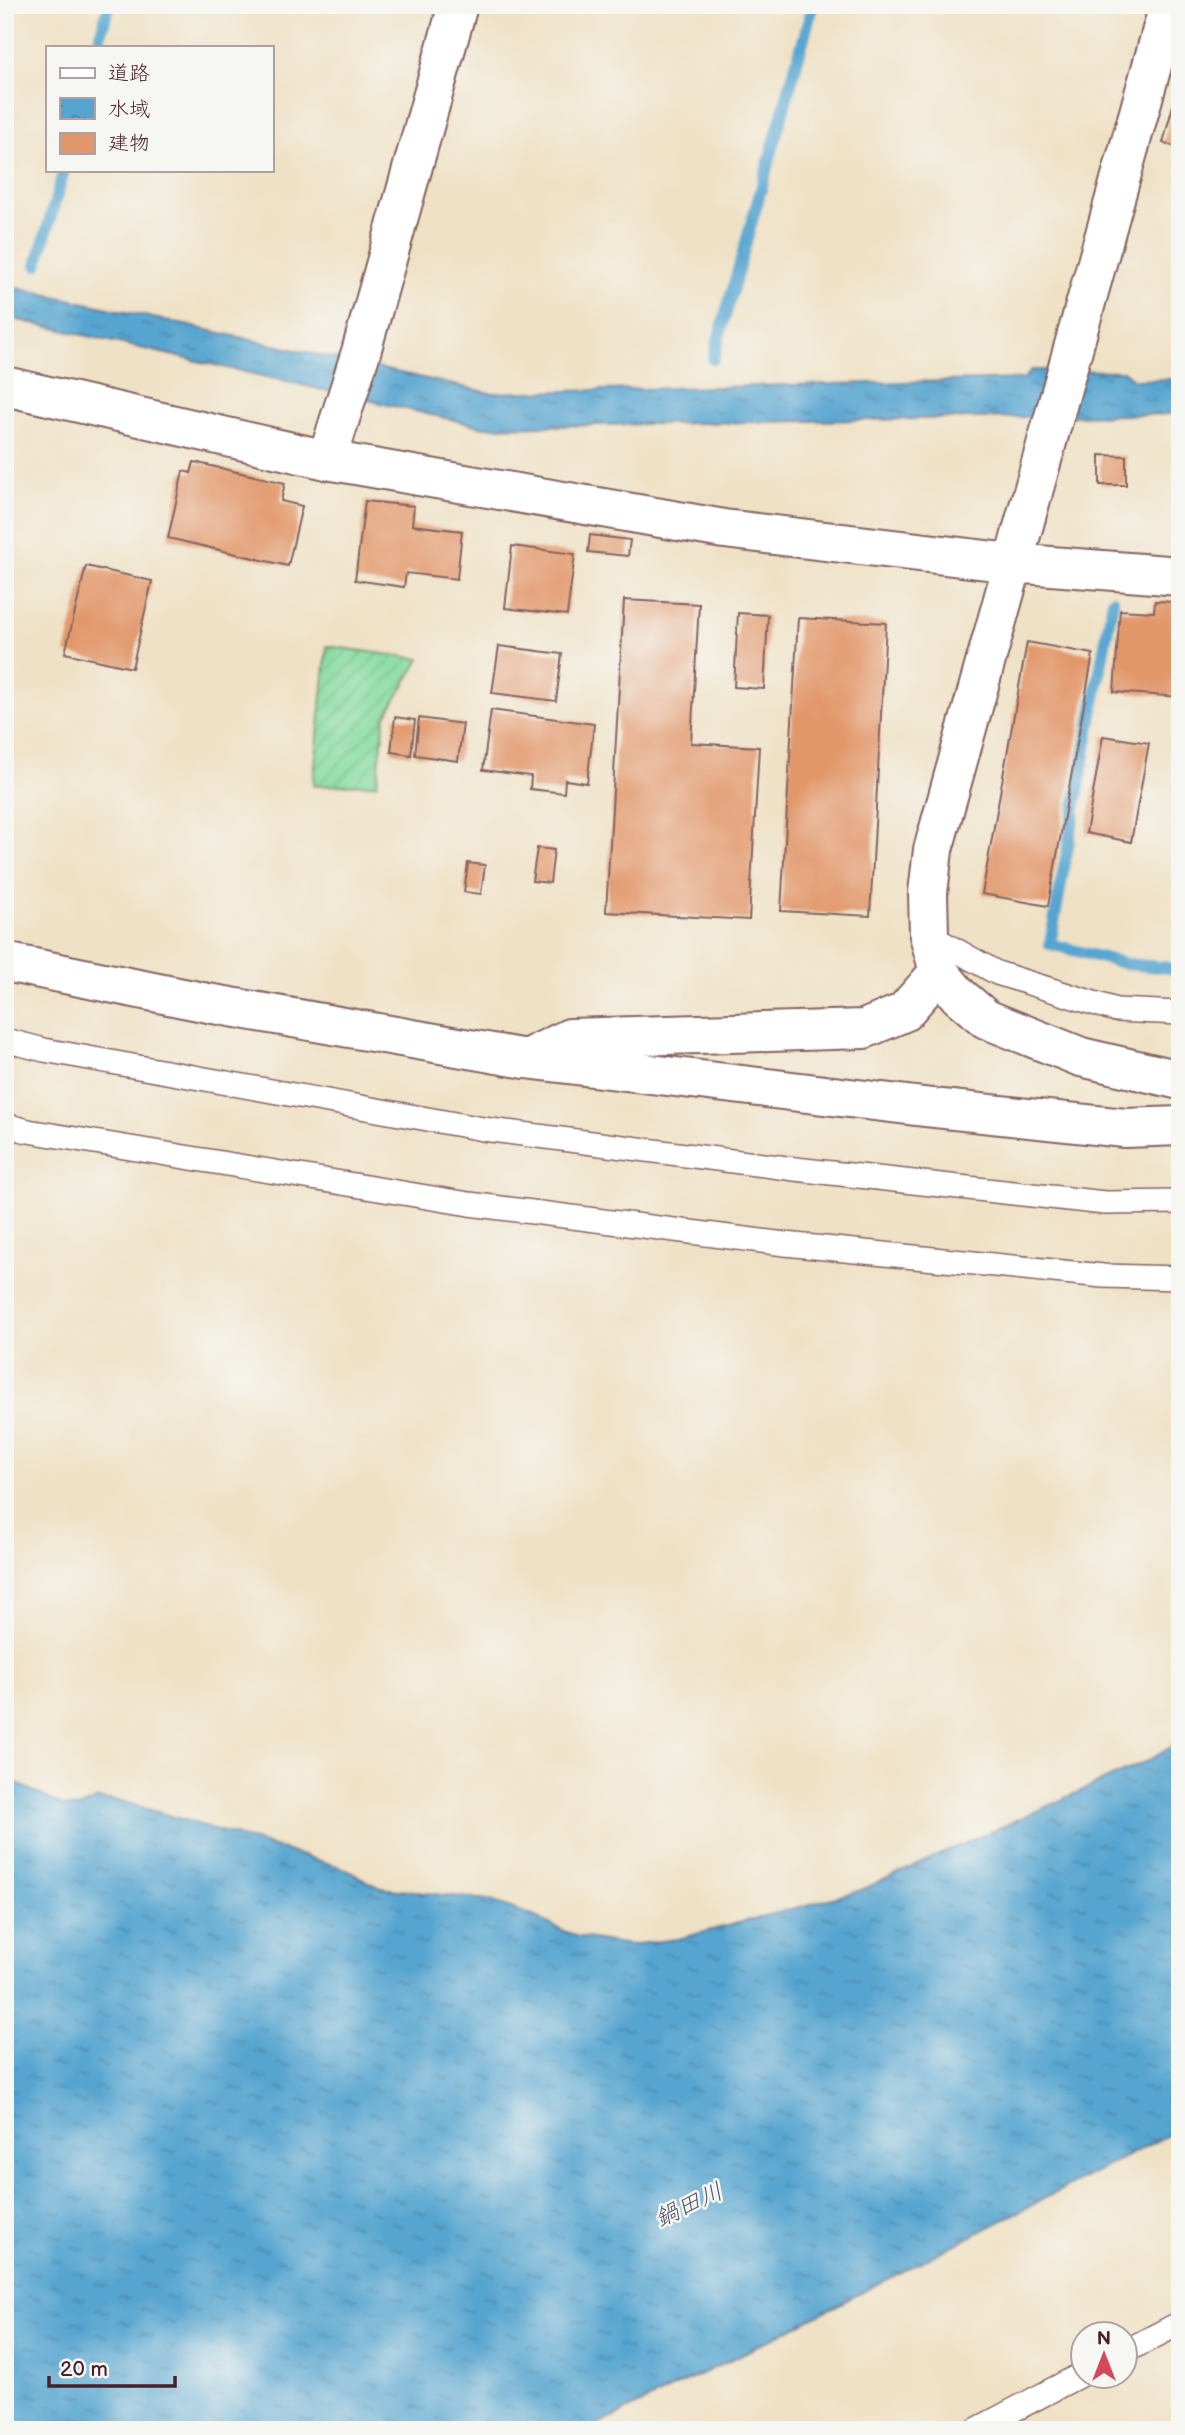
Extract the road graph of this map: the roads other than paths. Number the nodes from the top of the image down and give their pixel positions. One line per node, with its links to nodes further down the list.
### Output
1 (458, 5): 4 (street)
2 (1169, 5): 5 (street)
3 (5, 386): 4 (street)
4 (327, 460): 5 (street)
5 (1012, 564): 6 (street); 7 (street)
6 (1180, 576)
7 (929, 935): 9 (street); 10 (lane)
8 (5, 962): 12 (street)
9 (939, 972): 12 (street); 13 (street)
10 (1180, 1013)
11 (5, 1040): 16 (lane)
12 (526, 1059): 15 (street)
13 (1180, 1080)
14 (5, 1125): 17 (lane)
15 (1180, 1126)
16 (1180, 1202)
17 (1180, 1278)
18 (1180, 2323): 19 (lane)
19 (1140, 2343)
20 (1070, 2381): 21 (lane)
21 (976, 2430)

